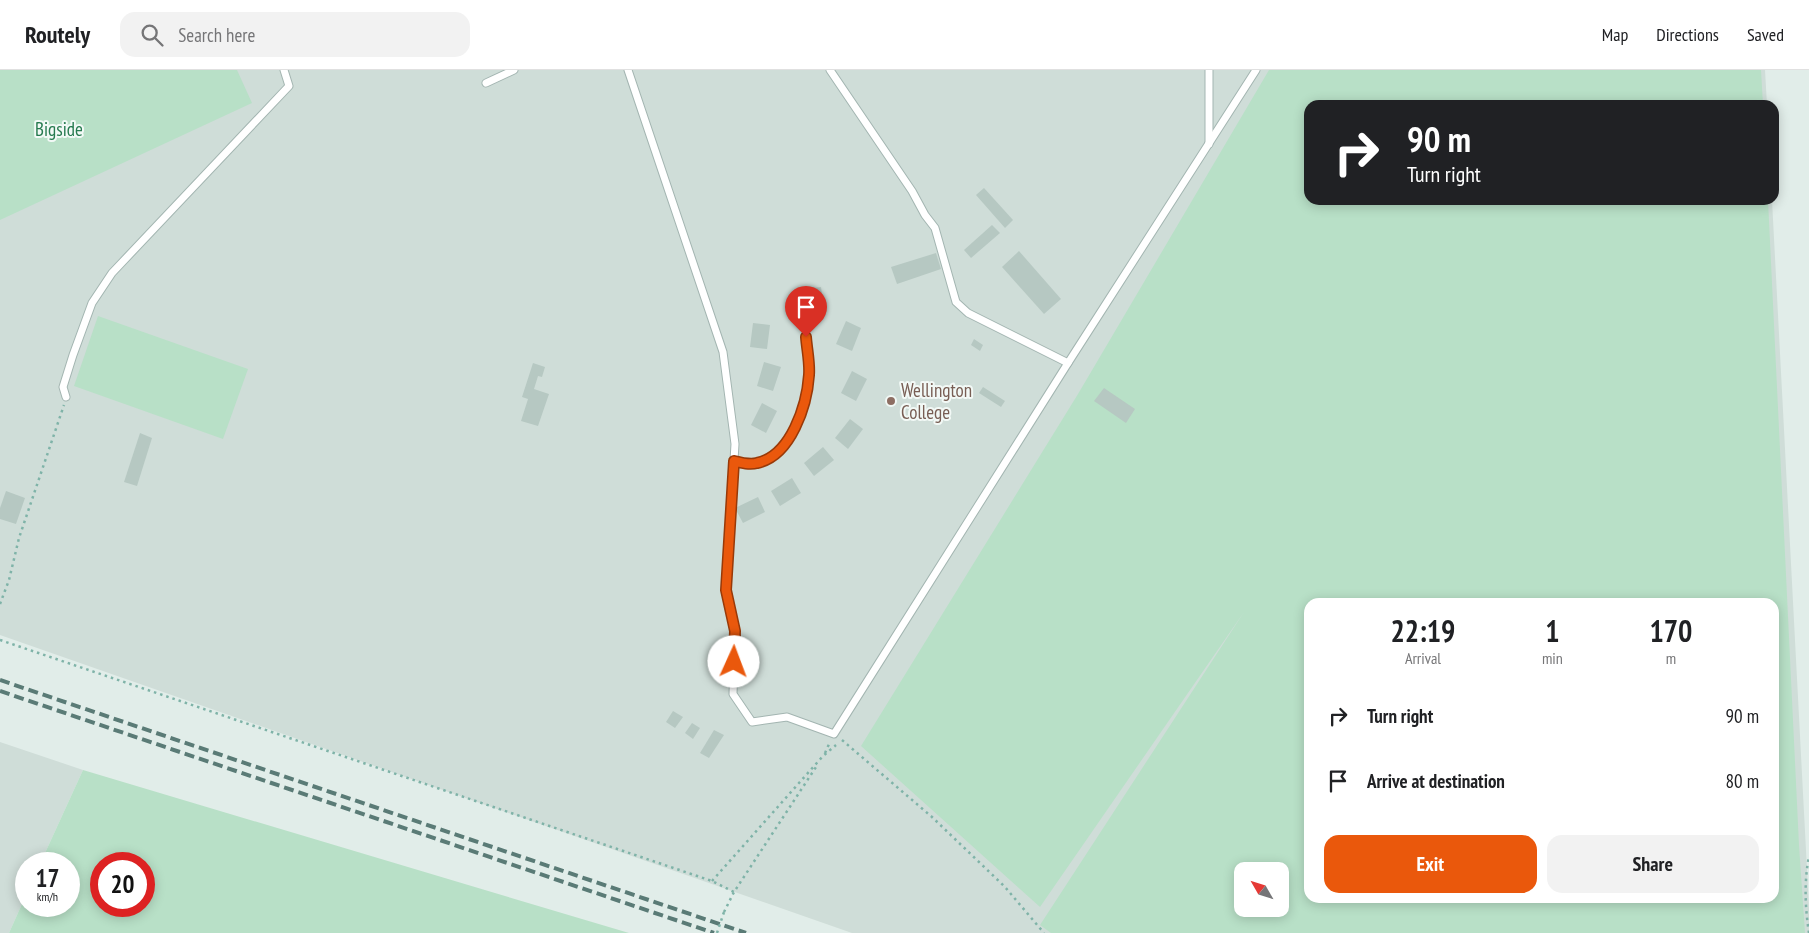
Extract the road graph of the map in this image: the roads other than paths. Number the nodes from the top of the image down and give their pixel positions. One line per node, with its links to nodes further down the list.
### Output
1 (284, 70): 11 (lane)
2 (514, 70): 7 (lane)
3 (628, 70): 12 (lane)
4 (830, 70): 10 (lane)
5 (1209, 70): 8 (lane)
6 (1256, 70): 8 (lane)
7 (486, 83)
8 (1209, 144): 10 (lane)
9 (806, 337): 12 (lane)
10 (1068, 363): 12 (lane)
11 (66, 398)
12 (734, 461)

